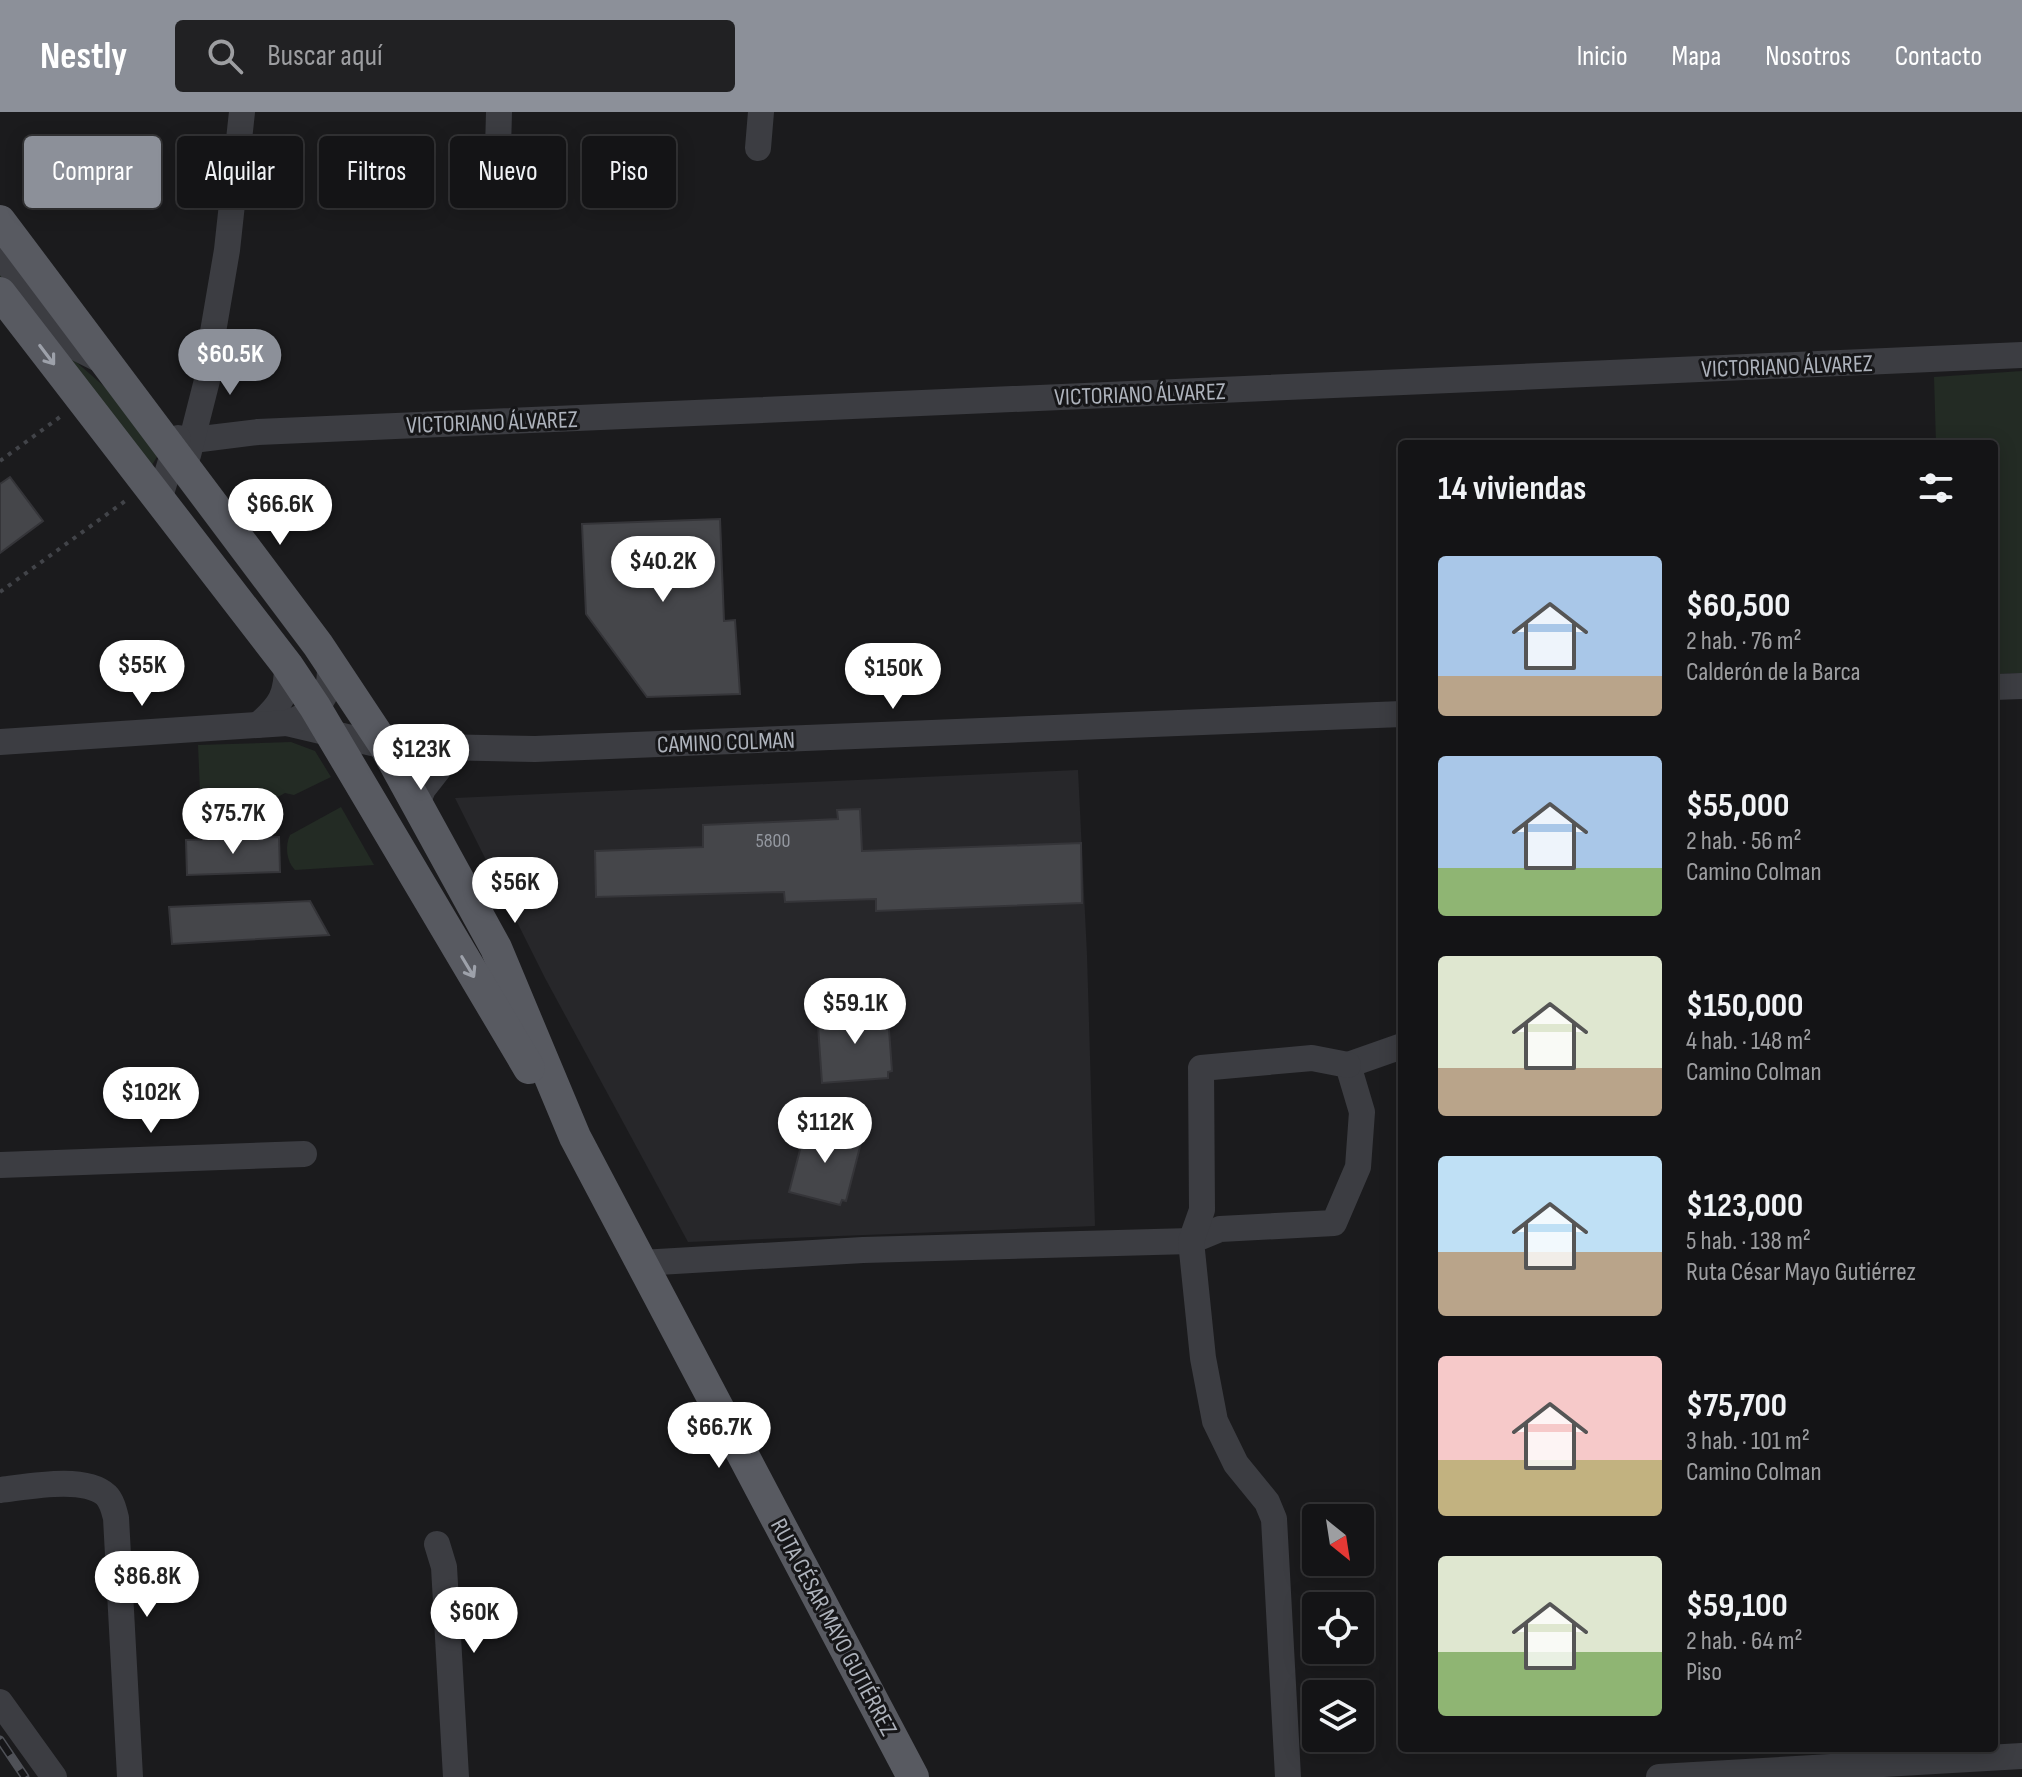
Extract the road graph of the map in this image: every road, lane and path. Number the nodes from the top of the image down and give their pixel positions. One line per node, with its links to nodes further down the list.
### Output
1 (242, 112): 9 (street)
2 (499, 112): 4 (street)
3 (761, 112): 5 (street)
4 (498, 136)
5 (758, 148)
6 (0, 221): 11 (main road)
7 (0, 254): 11 (street)
8 (0, 293): 12 (main road, one-way to 12)
9 (213, 332): 13 (street); 15 (street)
10 (2022, 355): 14 (street, VICTORIANO ÁLVAREZ)
11 (105, 362): 15 (main road)
12 (82, 401): 16 (path); 17 (main road)
13 (201, 408): 14 (street, VICTORIANO ÁLVAREZ); 15 (street)
14 (258, 432): 15 (street, VICTORIANO ÁLVAREZ)
15 (184, 453): 17 (street); 22 (main road)
16 (0, 461)
17 (152, 492): 18 (main road); 19 (path)
18 (196, 548): 20 (main road); 22 (main road)
19 (0, 592)
20 (287, 665): 22 (main road); 26 (street)
21 (2022, 686): 23 (street)
22 (324, 687): 25 (street); 27 (main road, RUTA CÉSAR MAYO GUTIÉRREZ); 30 (main road, RUTA CÉSAR MAYO GUTIÉRREZ)
23 (1998, 687)
24 (1398, 714): 29 (street, CAMINO COLMAN)
25 (287, 723): 26 (street); 27 (street)
26 (258, 725): 28 (street)
27 (333, 733): 30 (main road, RUTA CÉSAR MAYO GUTIÉRREZ)
28 (0, 742)
29 (455, 748): 30 (street, CAMINO COLMAN); 31 (street)
30 (369, 758): 31 (main road, RUTA CÉSAR MAYO GUTIÉRREZ); 32 (main road); 35 (main road, RUTA CÉSAR MAYO GUTIÉRREZ, one-way to 35)
31 (417, 804): 32 (main road, RUTA CÉSAR MAYO GUTIÉRREZ)
32 (471, 904): 35 (main road, RUTA CÉSAR MAYO GUTIÉRREZ)
33 (1398, 1047): 34 (street)
34 (1348, 1065): 38 (street); 38 (street)
35 (575, 1137): 39 (main road, RUTA CÉSAR MAYO GUTIÉRREZ)
36 (304, 1154): 37 (street)
37 (0, 1165)
38 (1191, 1241): 39 (street); 48 (street)
39 (641, 1263): 47 (main road, RUTA CÉSAR MAYO GUTIÉRREZ)
40 (0, 1490): 45 (street)
41 (437, 1544): 46 (street)
42 (0, 1702): 44 (street)
43 (2022, 1756): 49 (street)
44 (54, 1777)
45 (130, 1777)
46 (456, 1777)
47 (913, 1777)
48 (1288, 1777)
49 (1659, 1777)

